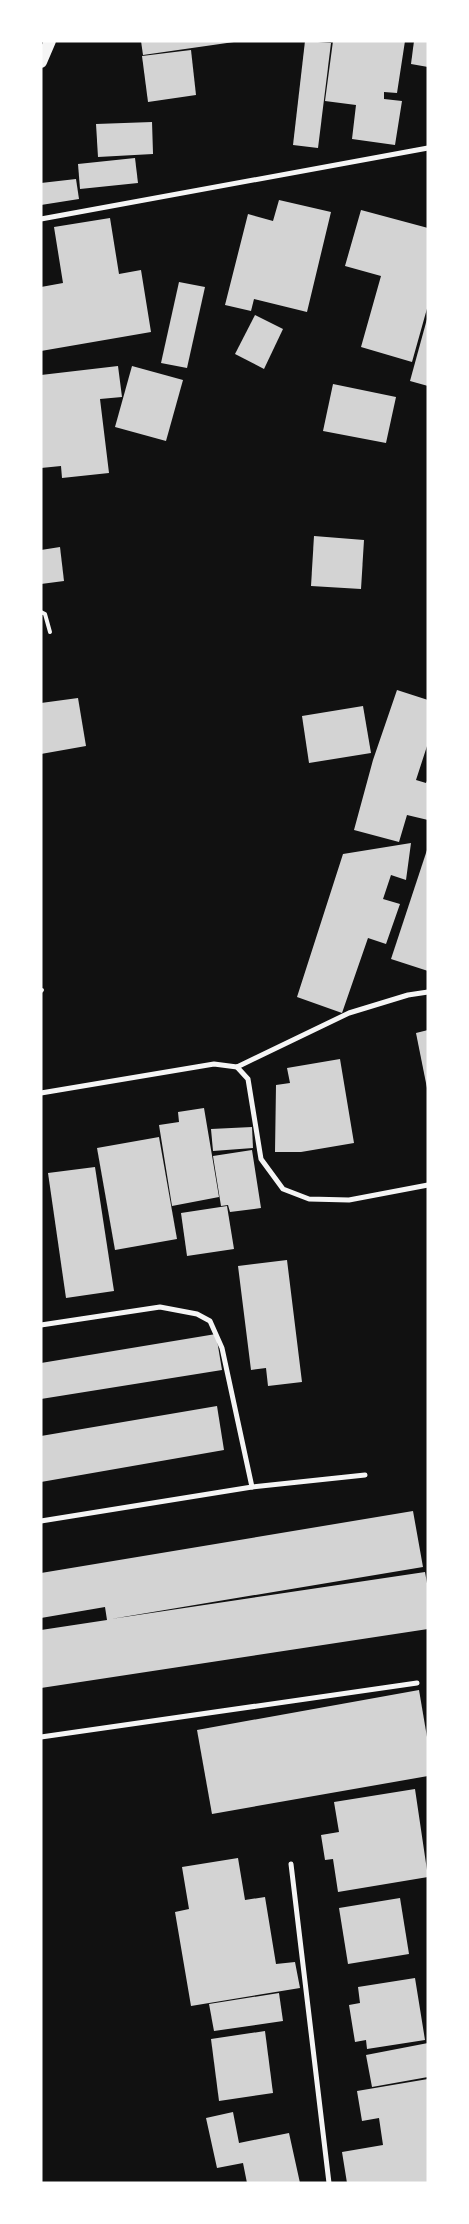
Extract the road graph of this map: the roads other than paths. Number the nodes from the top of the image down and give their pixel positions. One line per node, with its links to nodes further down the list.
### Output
1 (50, 41): 2 (main road)
2 (41, 62)
3 (428, 148): 4 (street)
4 (41, 219)
5 (41, 612): 6 (lane)
6 (50, 632)
7 (428, 992): 8 (street)
8 (237, 1067): 9 (street); 10 (street)
9 (41, 1093)
10 (428, 1185)
11 (41, 1325): 13 (street)
12 (365, 1475): 13 (street)
13 (252, 1487): 14 (street)
14 (41, 1521)
15 (417, 1683): 16 (street)
16 (41, 1737)
17 (291, 1864): 18 (street)
18 (329, 2183)

